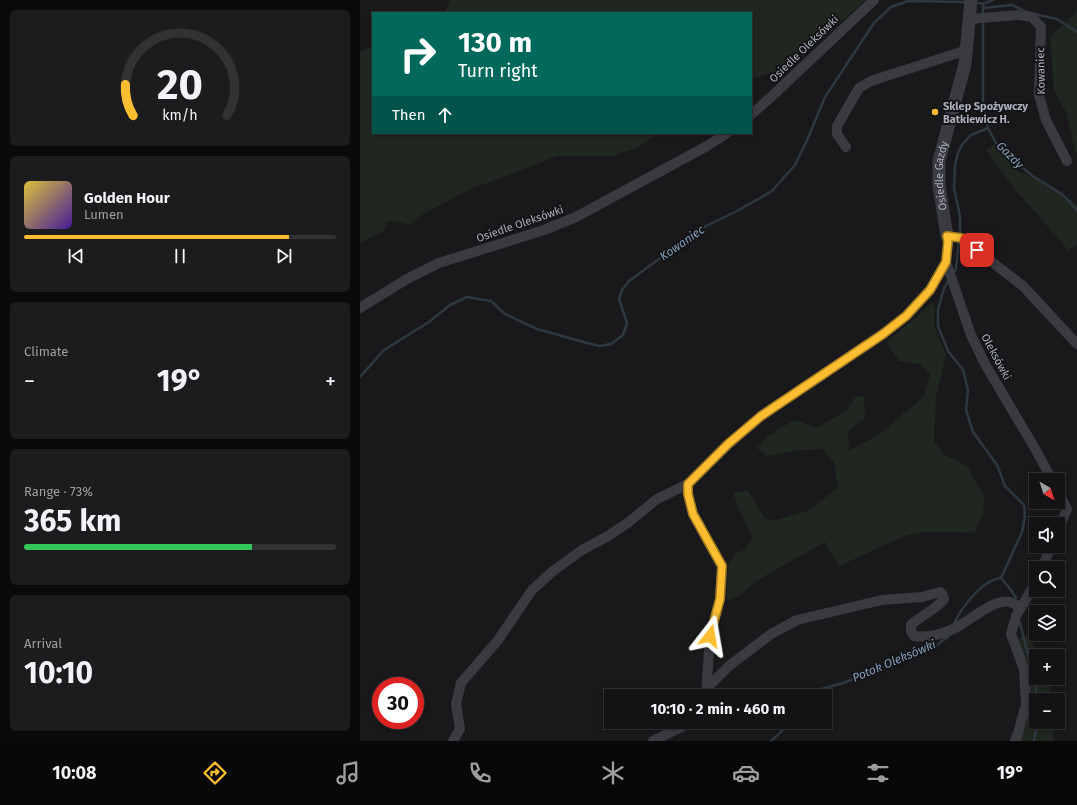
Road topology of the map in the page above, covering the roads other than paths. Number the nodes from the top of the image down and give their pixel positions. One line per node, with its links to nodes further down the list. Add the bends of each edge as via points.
1 (874, 0): 5 (street, Osiedle Oleksówki)
2 (970, 0): 3 (street)
3 (972, 17): 4 (street, Osiedle Gazdy); 8 (street, Kowaniec, via 1019,15 1032,17 1041,27 1040,95 1046,120)
4 (966, 50): 7 (street, via 871,81 859,88 837,126 837,134); 9 (street, Osiedle Gazdy, via 962,78 939,161 939,186)
5 (752, 114)
6 (725, 134): 11 (street, Osiedle Oleksówki, via 576,217 527,236 439,263)
7 (846, 147)
8 (1067, 161)
9 (953, 236): 10 (street, Oleksówki, via 948,242); 12 (street, via 1023,286)
10 (946, 262): 13 (street, Oleksówki, via 971,335 985,364); 14 (street, via 930,290 906,316 761,416 728,444)
11 (360, 308)
12 (1077, 344)
13 (1048, 473)
14 (688, 484): 19 (street, via 693,514 722,566 720,599 710,636); 22 (street, via 657,499 629,522 552,571 532,590 498,640 461,684 456,704 460,729)
15 (1065, 505): 16 (street, via 1067,509)
16 (1064, 517)
17 (1029, 594): 18 (street)
18 (1021, 608): 20 (street, via 1009,602 996,603 953,629 923,637 914,636 911,625 920,616 939,605 944,599 940,592 922,597 882,600 797,620 770,634 729,666); 24 (street, via 1011,634 1024,669 1026,704)
19 (706, 689)
20 (709, 689)
21 (677, 729): 23 (street)
22 (453, 741)
23 (653, 741)
24 (1015, 741)

